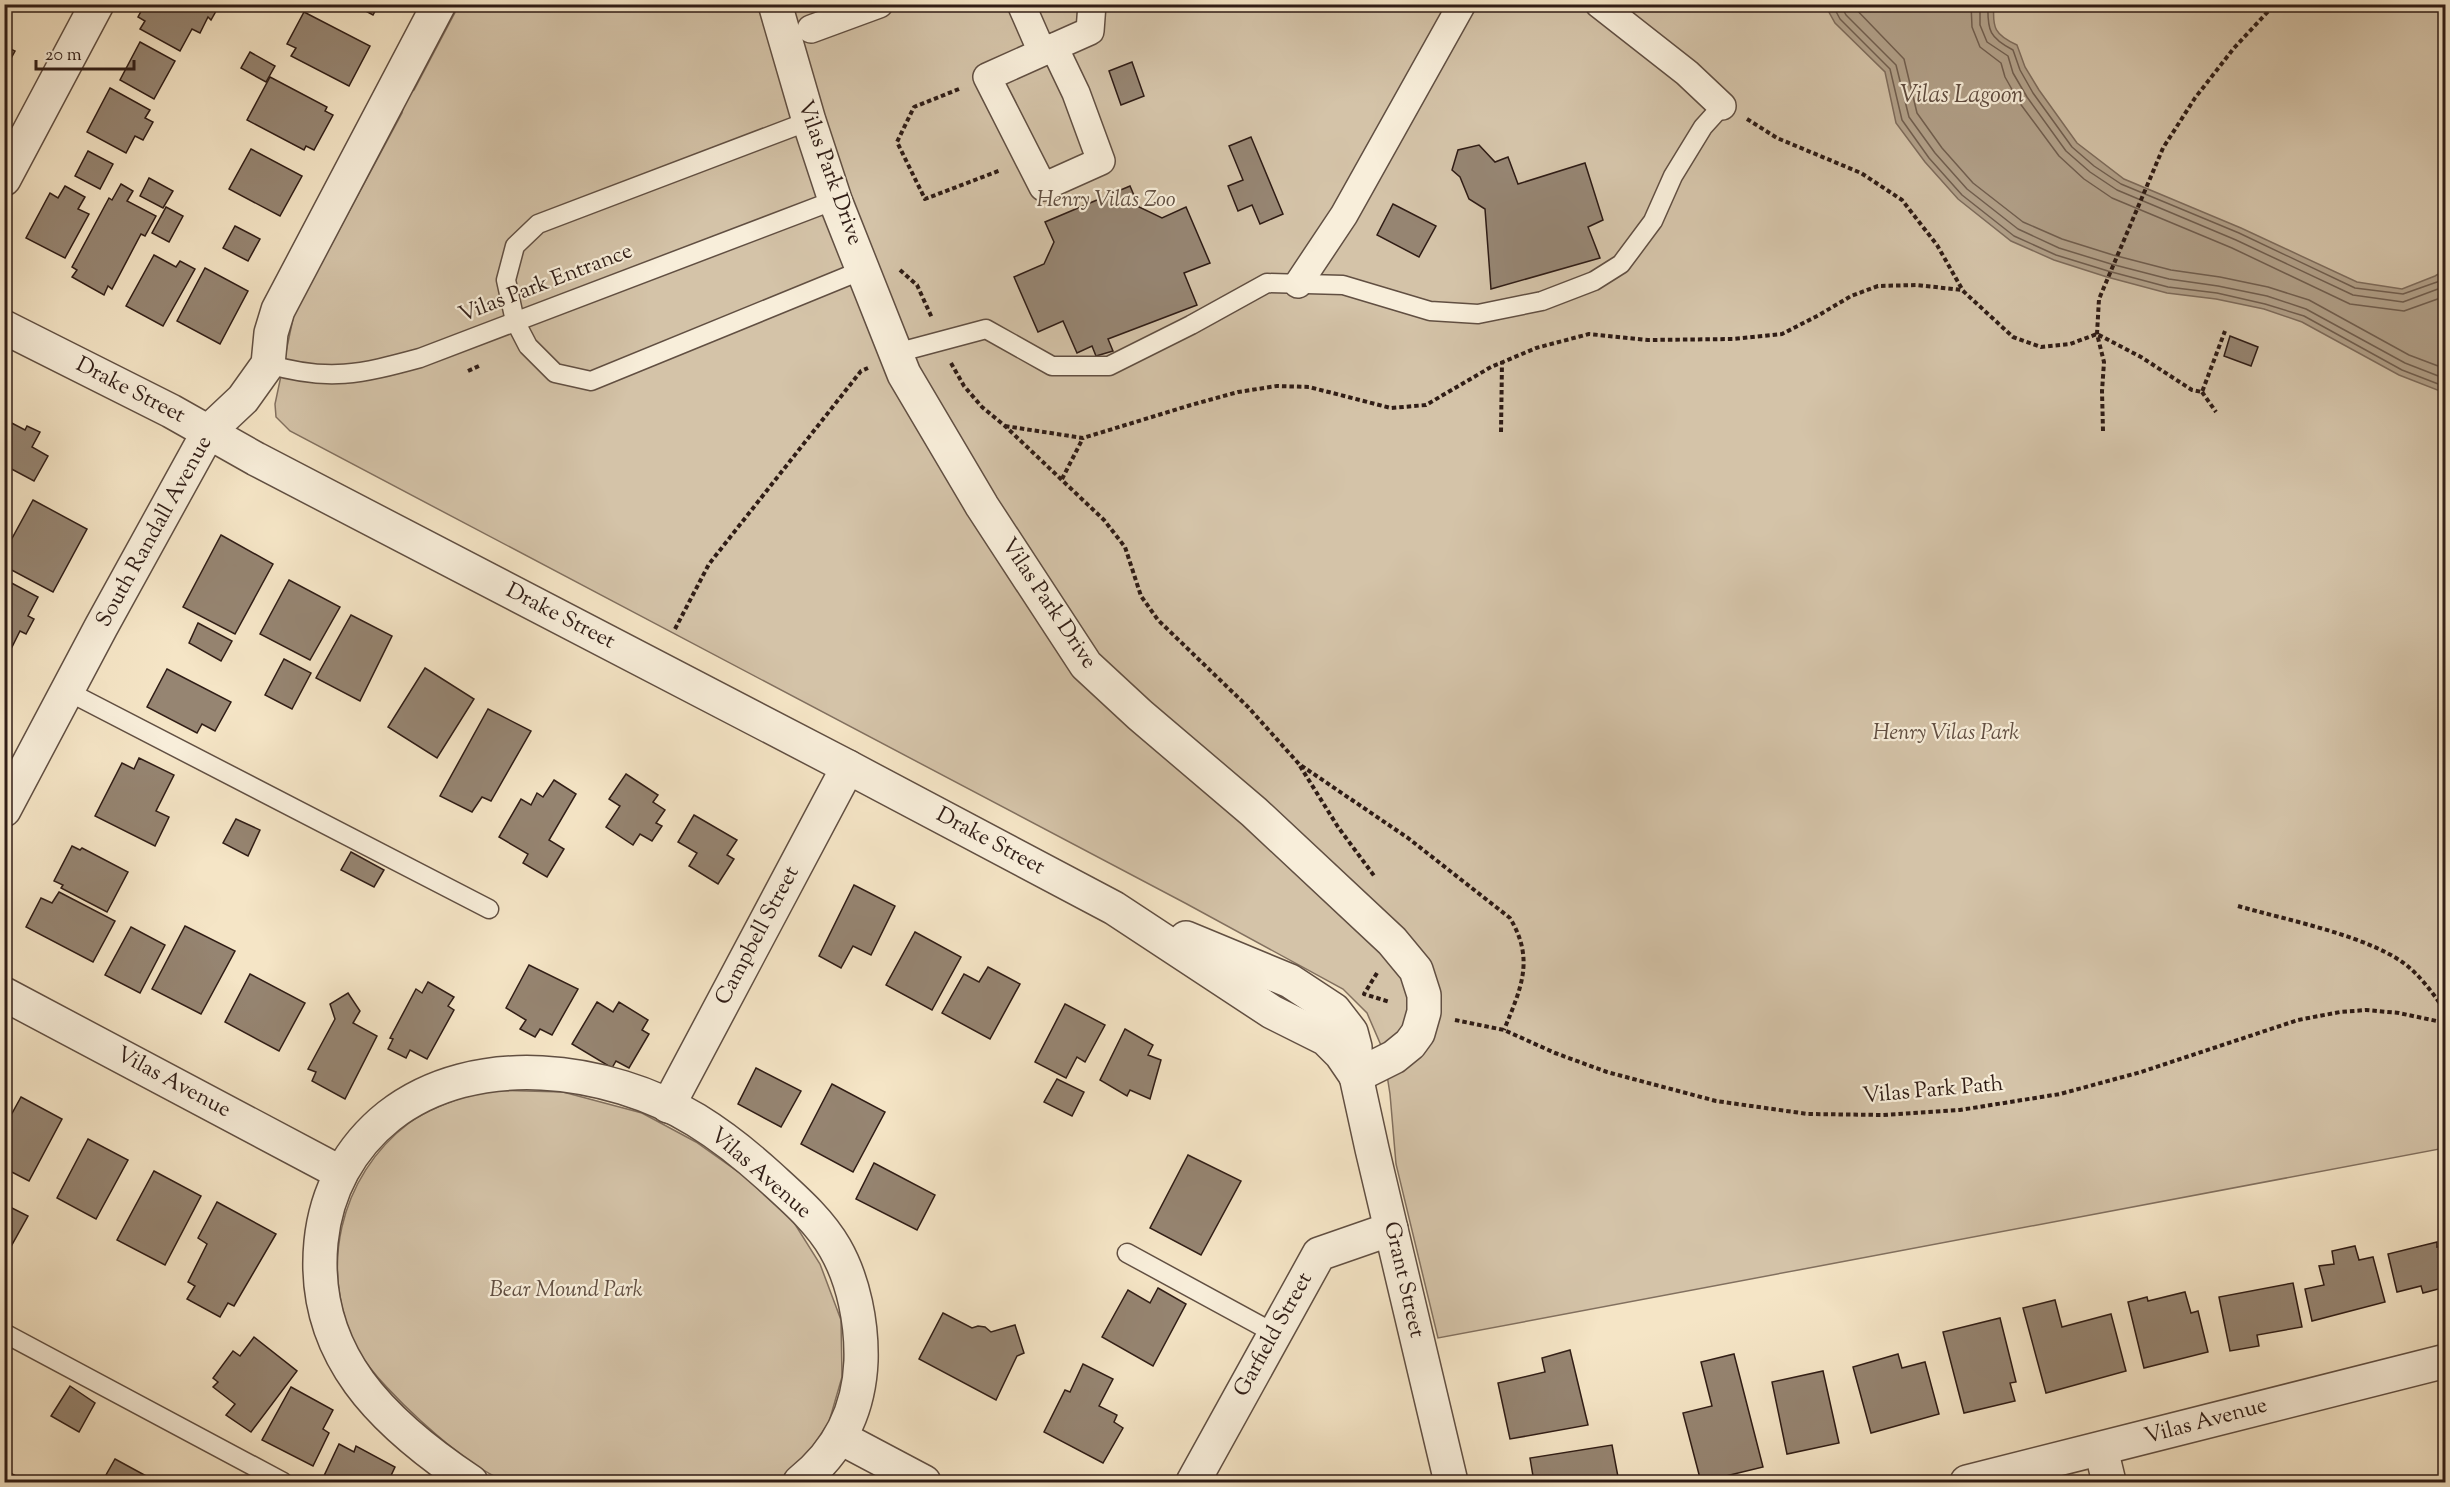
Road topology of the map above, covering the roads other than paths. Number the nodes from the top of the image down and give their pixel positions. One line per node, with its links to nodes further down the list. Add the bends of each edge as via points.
1 (97, 4): 13 (street)
2 (439, 4): 20 (street, via 278,310)
3 (775, 4): 12 (street, Vilas Park Drive)
4 (879, 4): 9 (street)
5 (1021, 4): 10 (street)
6 (1092, 4): 10 (street, via 1090,31)
7 (1462, 4): 16 (street, via 1344,215)
8 (1599, 4): 11 (street, via 1687,73)
9 (812, 29)
10 (1048, 50): 10 (street, via 1076,93 1101,161 1043,187 987,77)
11 (1722, 106): 16 (lane, via 1703,127 1673,176 1653,221 1621,264 1594,281 1542,302 1478,314 1430,311 1343,285)
12 (808, 121): 14 (street, Vilas Park Drive); 17 (lane, via 538,224 515,246 506,280)
13 (4, 179)
14 (835, 200): 15 (street, Vilas Park Drive); 17 (lane, Vilas Park Entrance)
15 (865, 269): 17 (lane, via 591,381 555,373 528,346); 19 (street, Vilas Park Drive)
16 (1298, 284): 19 (lane, via 1267,283 1109,366 1052,366 986,329)
17 (514, 321): 20 (lane, Vilas Park Entrance, via 420,358 372,372 323,376)
18 (4, 327): 21 (street, Drake Street)
19 (896, 353): 27 (street, Vilas Park Drive, via 904,374 982,506 1086,665 1254,812 1392,941 1416,970 1424,995 1418,1033 1394,1058)
20 (268, 364): 21 (street, South Randall Avenue, via 243,399)
21 (209, 431): 22 (street, South Randall Avenue); 23 (street, Drake Street, via 255,459)
22 (67, 692): 24 (street, South Randall Avenue); 25 (lane)
23 (848, 767): 27 (street, Drake Street, via 1114,908 1272,1012 1326,1040); 28 (street, Campbell Street)
24 (4, 810)
25 (489, 909)
26 (4, 994): 29 (street, Vilas Avenue)
27 (1356, 1076): 30 (street, Grant Street)
28 (668, 1106): 29 (street, Vilas Avenue, via 606,1083 565,1075 493,1073 450,1083 406,1103 356,1147); 35 (street, Vilas Avenue, via 697,1120 751,1160 816,1221 836,1250 852,1293 862,1343 854,1410)
29 (341, 1173): 38 (street, Vilas Avenue, via 326,1209 319,1274 322,1300 337,1345 347,1367 368,1395 415,1440)
30 (1391, 1229): 33 (street, Garfield Street, via 1319,1254); 42 (street, Grant Street)
31 (1127, 1253): 33 (lane)
32 (4, 1333): 37 (lane)
33 (1274, 1333): 41 (street, Garfield Street)
34 (2445, 1361): 36 (street, Vilas Avenue)
35 (841, 1438): 39 (street, Vilas Avenue); 40 (street)
36 (2102, 1449): 43 (street, Vilas Avenue); 44 (street)
37 (283, 1482)
38 (471, 1482)
39 (800, 1482)
40 (924, 1482)
41 (1193, 1482)
42 (1452, 1482)
43 (1967, 1482)
44 (2109, 1482)

